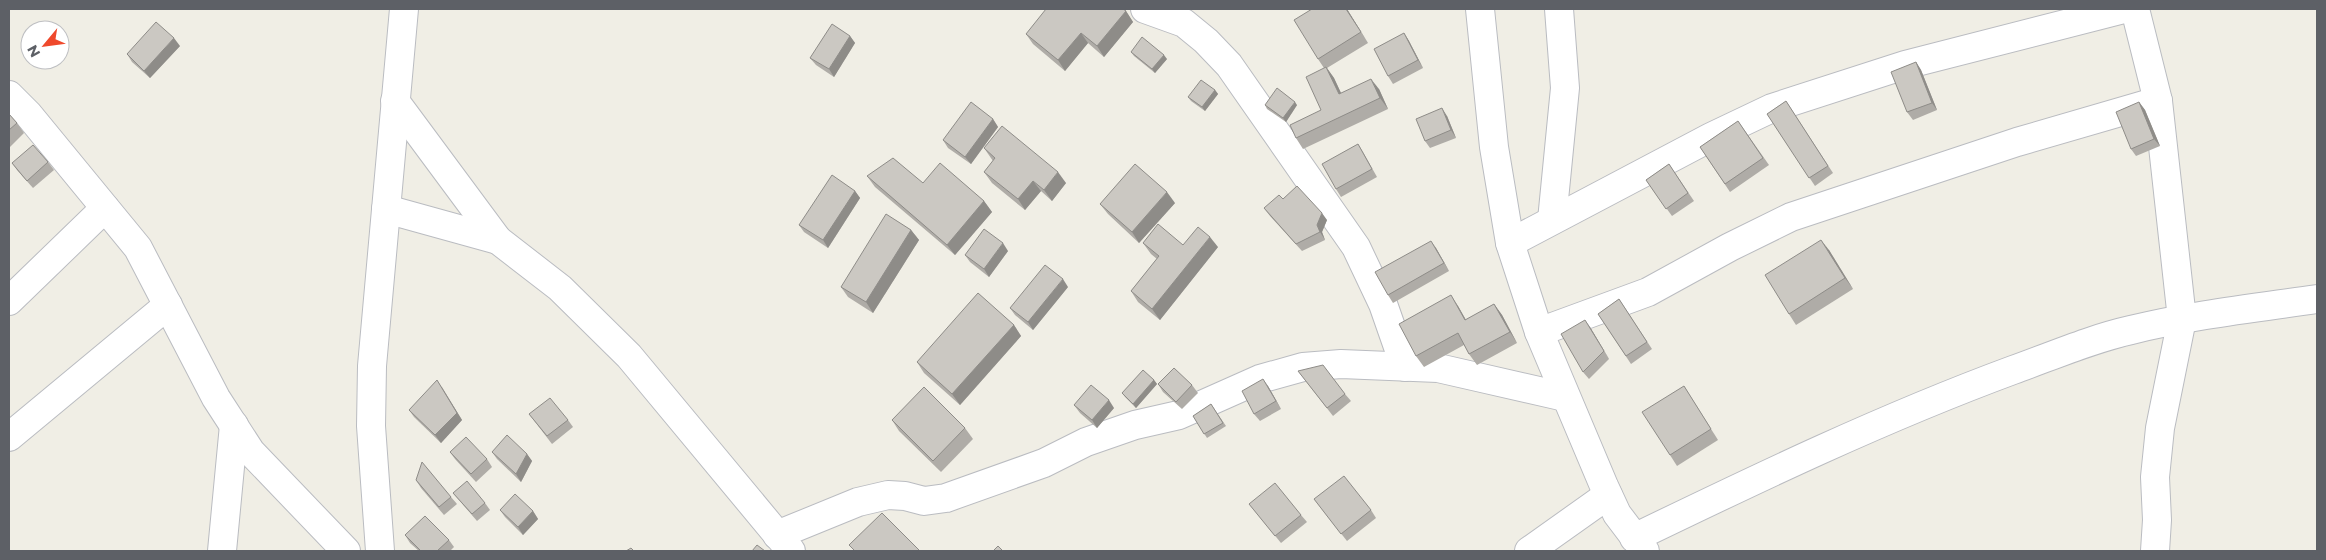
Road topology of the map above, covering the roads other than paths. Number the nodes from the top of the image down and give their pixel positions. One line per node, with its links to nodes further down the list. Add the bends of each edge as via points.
1 (404, 9): 8 (street)
2 (1145, 9): 20 (street, via 1184,22 1234,73 1356,247 1383,304)
3 (1480, 9): 14 (street, via 1494,148)
4 (1559, 9): 12 (street, via 1565,88)
5 (2124, 9): 12 (street, via 1905,65 1772,108)
6 (2135, 9): 9 (street)
7 (9, 96): 10 (street, via 28,114)
8 (396, 101): 11 (street); 13 (street)
9 (2158, 101): 18 (street); 19 (street, via 2017,142 1791,216 1648,292)
10 (105, 208): 16 (street); 17 (street, via 138,248)
11 (386, 209): 13 (street); 29 (street, via 371,395)
12 (1552, 220): 14 (street)
13 (498, 240): 25 (street, via 560,288 628,356)
14 (1510, 243): 19 (street)
15 (2317, 299): 18 (street)
16 (9, 302)
17 (168, 305): 22 (street, via 216,398); 23 (street)
18 (2182, 319): 26 (street, via 2130,330 1964,388 1798,458); 31 (street, via 2160,428 2155,477)
19 (1539, 332): 21 (street)
20 (1405, 367): 21 (street, via 1438,368); 25 (street, via 1341,364 1303,367 1260,379 1179,415 1135,425 1086,442 1044,463 946,498 924,501 888,495 858,502)
21 (1565, 397): 24 (street)
22 (234, 425): 27 (street); 28 (street, via 251,452)
23 (9, 437)
24 (1608, 495): 26 (street, via 1617,514); 30 (street)
25 (784, 543)
26 (1640, 545)
27 (222, 551)
28 (346, 551)
29 (380, 551)
30 (1529, 551)
31 (2155, 551)

